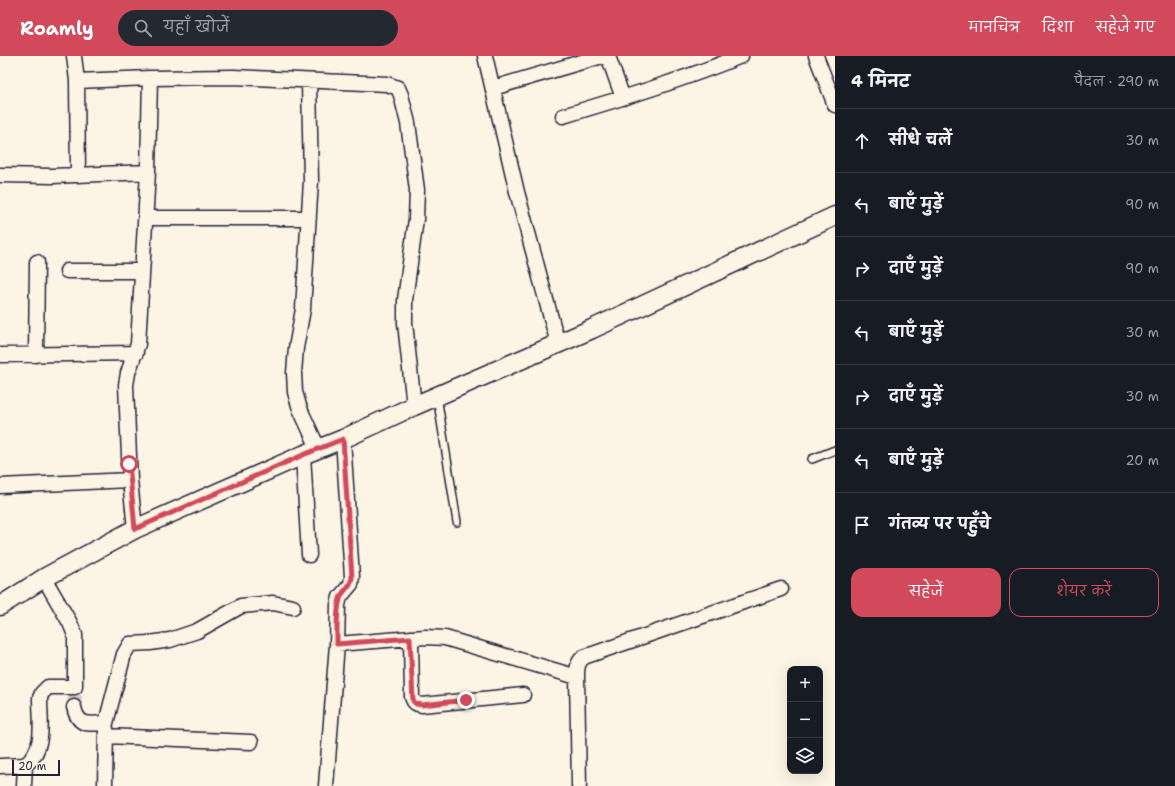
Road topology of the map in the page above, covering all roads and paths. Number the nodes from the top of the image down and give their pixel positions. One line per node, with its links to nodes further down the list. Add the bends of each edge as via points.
1 (74, 56): 8 (street)
2 (485, 56): 10 (street)
3 (602, 56): 10 (street)
4 (608, 56): 11 (street)
5 (741, 56): 11 (street)
6 (816, 56): 12 (street)
7 (150, 78): 8 (street); 9 (street, via 233,77); 14 (street)
8 (77, 81): 15 (street)
9 (309, 81): 19 (street); 28 (street, via 387,84 398,88 401,94 417,190 416,219 405,300)
10 (493, 88): 23 (street)
11 (623, 98): 13 (street)
12 (835, 105)
13 (563, 116)
14 (148, 172): 15 (street); 18 (street)
15 (78, 174): 16 (street)
16 (0, 175)
17 (835, 216): 23 (street)
18 (146, 218): 19 (street); 22 (street)
19 (309, 218): 31 (street, via 304,309 294,373 295,392)
20 (37, 262): 26 (street)
21 (67, 271): 22 (street)
22 (142, 271): 24 (street)
23 (558, 344): 27 (street)
24 (136, 353): 26 (street); 33 (street, via 126,385)
25 (0, 355): 26 (street)
26 (36, 355)
27 (437, 396): 28 (street); 35 (lane)
28 (414, 406): 29 (street)
29 (343, 439): 31 (street); 43 (street, via 352,578 338,605)
30 (835, 450): 32 (lane)
31 (310, 451): 36 (street); 37 (street)
32 (812, 459)
33 (130, 480): 34 (street); 36 (street)
34 (0, 486)
35 (457, 522)
36 (135, 529): 38 (street)
37 (308, 555)
38 (44, 578): 40 (street); 46 (street, via 75,635)
39 (781, 589): 44 (street, via 584,657 577,666)
40 (0, 606)
41 (293, 607): 47 (street, via 273,603 241,606 197,631 170,640 130,644 124,654)
42 (410, 638): 43 (street); 44 (street, via 445,638); 45 (street, via 412,697 416,704)
43 (337, 644): 53 (street)
44 (577, 677): 54 (street)
45 (523, 695)
46 (75, 696): 47 (street, via 76,716 82,723); 49 (street, via 48,687 42,693 40,739 34,756)
47 (106, 730): 48 (street); 52 (street)
48 (251, 742)
49 (25, 765): 50 (street); 51 (street)
50 (0, 766)
51 (24, 786)
52 (105, 786)
53 (326, 786)
54 (579, 786)

